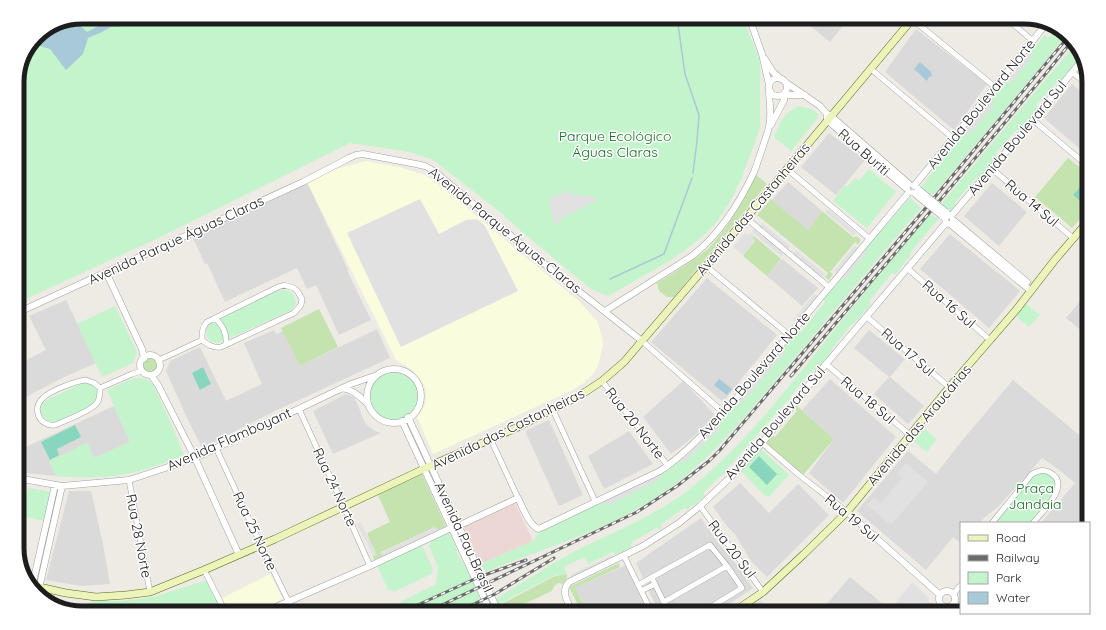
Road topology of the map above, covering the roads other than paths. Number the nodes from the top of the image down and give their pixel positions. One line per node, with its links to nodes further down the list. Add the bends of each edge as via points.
1 (751, 24): 7 (street)
2 (908, 24): 9 (main road, Avenida das Castanheiras)
3 (920, 24): 14 (street)
4 (1013, 24): 6 (street)
5 (1044, 27): 6 (street, Avenida Boulevard Norte)
6 (1033, 41): 14 (street, Avenida Boulevard Norte)
7 (762, 54): 11 (street, via 773,72); 13 (street)
8 (1079, 63): 10 (street, Avenida Boulevard Sul)
9 (871, 69): 17 (main road, Avenida das Castanheiras); 20 (street)
10 (1072, 72): 12 (street); 18 (street, Avenida Boulevard Sul)
11 (783, 80): 13 (street, via 775,78); 15 (street, via 787,86); 16 (street, Rua Buriti)
12 (1082, 80)
13 (769, 87): 15 (street, via 774,95 780,96); 19 (street)
14 (995, 87): 20 (street, Avenida Boulevard Norte)
15 (785, 93): 16 (street); 19 (street, via 786,96)
16 (805, 95): 17 (street, Rua Buriti)
17 (828, 116): 23 (main road, Avenida das Castanheiras); 24 (street, Rua Buriti)
18 (1033, 120): 21 (street); 22 (street, Avenida Boulevard Sul)
19 (768, 132): 36 (street, via 739,200 720,228 702,248)
20 (953, 138): 24 (street, Avenida Boulevard Norte)
21 (1082, 161)
22 (991, 168): 26 (street, Avenida Boulevard Sul); 28 (street, Rua 14 Sul)
23 (787, 169): 25 (main road, Avenida das Castanheiras); 29 (street)
24 (912, 189): 26 (street, Rua Buriti, bridge); 29 (street, Avenida Boulevard Norte)
25 (746, 218): 30 (main road, Avenida das Castanheiras); 33 (street)
26 (948, 218): 31 (street, Avenida Boulevard Sul); 34 (street, Rua Buriti)
27 (1082, 228): 28 (main road, Avenida das Araucárias)
28 (1073, 238): 34 (main road, Avenida das Araucárias)
29 (870, 239): 33 (street, Avenida Boulevard Norte)
30 (706, 266): 39 (street); 42 (main road, Avenida das Castanheiras)
31 (907, 268): 37 (street, Avenida Boulevard Sul); 41 (street, Rua 16 Sul)
32 (106, 272): 35 (street, Avenida Parque Águas Claras); 36 (street, Avenida Parque Águas Claras, via 303,182 348,158 363,154 425,166 434,171); 44 (street)
33 (830, 287): 39 (street, Avenida Boulevard Norte)
34 (1032, 289): 41 (main road, Avenida das Araucárias)
35 (24, 310)
36 (605, 311): 42 (street, Avenida Parque Águas Claras)
37 (867, 317): 46 (street, Avenida Boulevard Sul); 51 (street, Rua 17 Sul)
38 (215, 318): 40 (street, via 204,325); 43 (street, via 225,331); 43 (street, via 278,287 294,288 302,299 301,306 288,317)
39 (789, 335): 57 (street, Avenida Boulevard Norte)
40 (202, 340): 43 (street, via 212,346); 45 (street)
41 (990, 340): 51 (main road, Avenida das Araucárias)
42 (642, 341): 50 (main road, Avenida das Castanheiras, via 624,362); 57 (street)
43 (226, 344)
44 (146, 357): 45 (street, via 156,357); 47 (street)
45 (159, 361): 48 (street, via 160,366)
46 (826, 364): 60 (street, Rua 18 Sul); 62 (street, Avenida Boulevard Sul)
47 (142, 368): 48 (street, via 146,374); 52 (street)
48 (154, 374): 64 (street)
49 (377, 375): 53 (street, Avenida Flamboyant); 54 (street, via 370,383 367,393); 58 (street, via 384,370 397,369 409,373 416,380 420,387 420,404)
50 (602, 381): 56 (main road, Avenida das Castanheiras); 65 (street, Rua 20 Norte)
51 (949, 387): 60 (main road, Avenida das Araucárias)
52 (100, 388): 52 (street, via 86,380 68,384 38,403 39,417 50,426 89,409 100,399)
53 (342, 388): 54 (street, via 354,391); 55 (street, Avenida Flamboyant)
54 (368, 404): 59 (street, via 378,418 386,422)
55 (299, 409): 63 (street, Avenida Flamboyant); 74 (street, Rua 24 Norte)
56 (553, 410): 61 (main road, Avenida das Castanheiras); 72 (street)
57 (724, 413): 65 (street, Avenida Boulevard Norte)
58 (408, 418): 59 (street); 66 (street, Avenida Pau Brasil)
59 (402, 421): 66 (street, Avenida Pau Brasil)
60 (910, 435): 75 (main road, Avenida das Araucárias)
61 (491, 440): 66 (main road, Avenida das Castanheiras); 71 (street)
62 (762, 443): 73 (street, Avenida Boulevard Sul); 75 (street, Rua 19 Sul)
63 (216, 448): 64 (street, Avenida Flamboyant); 80 (street, Rua 25 Norte)
64 (195, 458): 68 (street, Avenida Flamboyant); 81 (street)
65 (668, 466): 72 (street, Avenida Boulevard Norte)
66 (427, 468): 74 (main road, Avenida das Castanheiras); 78 (street, Avenida Pau Brasil); 79 (street, Avenida Pau Brasil)
67 (24, 479): 69 (street, Avenida Flamboyant)
68 (129, 480): 70 (street, Avenida Flamboyant); 94 (street, Rua 28 Norte)
69 (55, 485): 70 (street, Avenida Flamboyant); 87 (street)
70 (62, 486): 88 (street)
71 (518, 498): 72 (street, Avenida Boulevard Norte, via 534,526 538,528); 78 (street)
72 (595, 501)
73 (700, 506): 82 (street, Avenida Boulevard Sul, via 661,535); 95 (street, Rua 20 Sul)
74 (344, 507): 80 (main road, Avenida das Castanheiras); 83 (street, Rua 24 Norte)
75 (847, 512): 95 (main road, Avenida das Araucárias); 97 (street, Rua 19 Sul)
76 (993, 522): 77 (street, via 1032,474 1042,470 1056,478 1059,488)
77 (1034, 522)
78 (458, 526): 105 (street, Avenida Pau Brasil)
79 (451, 528): 83 (street); 104 (street, Avenida Pau Brasil)
80 (260, 545): 81 (main road, Avenida das Castanheiras); 98 (street, Rua 25 Norte)
81 (239, 555): 85 (main road, Avenida das Castanheiras)
82 (624, 556): 90 (street); 106 (street, Avenida Boulevard Sul, via 569,582 565,588 565,595)
83 (370, 566): 98 (street)
84 (727, 566): 86 (street, via 710,545); 99 (street); 109 (street, via 742,589)
85 (204, 570): 94 (main road, Avenida das Castanheiras); 101 (street)
86 (652, 578): 89 (street); 90 (street)
87 (35, 582)
88 (36, 582)
89 (655, 584): 93 (street); 99 (street)
90 (638, 585): 93 (street)
91 (960, 586): 96 (street)
92 (41, 589): 94 (main road, Avenida das Castanheiras, via 96,597)
93 (641, 591): 107 (street)
94 (150, 592)
95 (763, 592): 110 (main road, Avenida das Araucárias)
96 (953, 594): 97 (street, via 947,591); 100 (street)
97 (940, 595): 111 (street, via 939,600)
98 (288, 601): 102 (street); 103 (street, Rua 25 Norte)
99 (664, 602): 108 (street)
100 (954, 604): 112 (street); 113 (street)
101 (222, 606)
102 (277, 606)
103 (290, 606)
104 (488, 606)
105 (496, 606)
106 (570, 606)
107 (648, 606)
108 (666, 606)
109 (712, 606)
110 (742, 606)
111 (943, 606)
112 (951, 606)
113 (957, 606)

